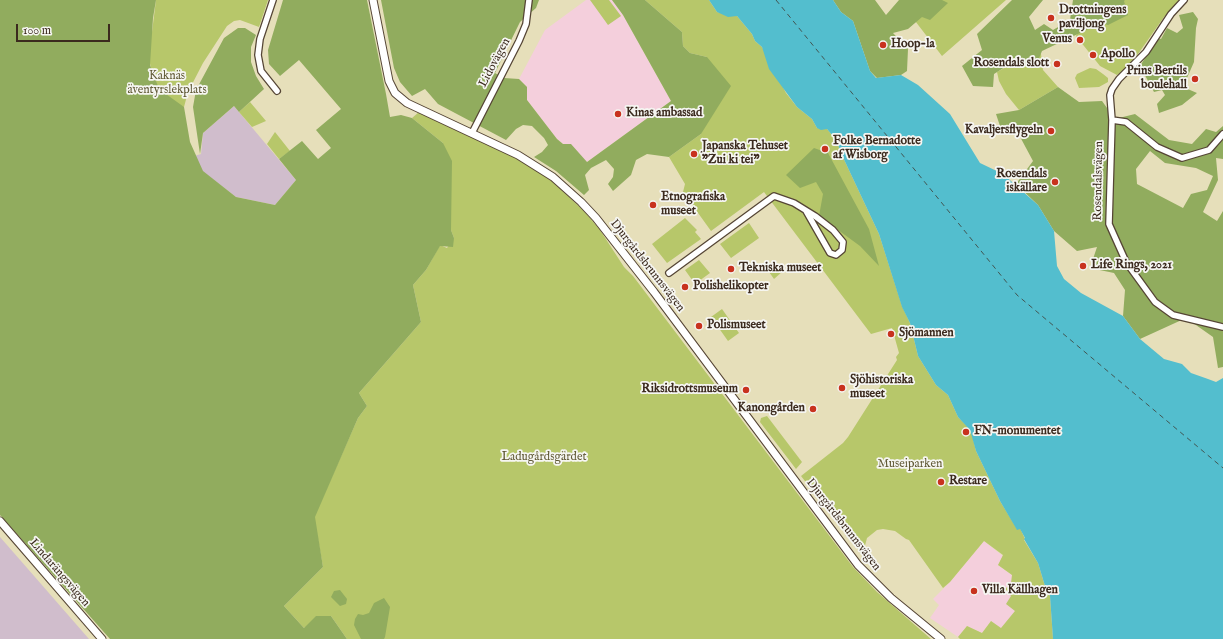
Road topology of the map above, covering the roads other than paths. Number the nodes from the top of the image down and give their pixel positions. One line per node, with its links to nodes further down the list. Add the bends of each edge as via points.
1 (273, 0): 5 (street, via 260,39 258,55 261,71)
2 (373, 0): 7 (street, Djurgårdsbrunnsvägen, via 389,81 395,94 406,103)
3 (529, 0): 7 (street, Lidovägen, via 526,24 519,41)
4 (1184, 0): 6 (street, Rosendalsvägen, via 1171,14 1141,58 1113,87 1110,95)
5 (277, 91)
6 (1112, 120): 8 (street, via 1126,122 1157,147 1182,158 1209,150); 11 (street, Rosendalsvägen, via 1109,224 1126,262 1149,296 1166,312)
7 (472, 133): 14 (street, Djurgårdsbrunnsvägen, via 518,155 553,177 591,212 858,565 892,598)
8 (1223, 134)
9 (806, 211): 9 (street, via 833,230 843,242 842,250 836,255 830,253); 10 (street, via 794,203 774,196)
10 (668, 273)
11 (1223, 327)
12 (0, 521): 13 (street, Lindarängsvägen)
13 (102, 639)
14 (941, 639)

